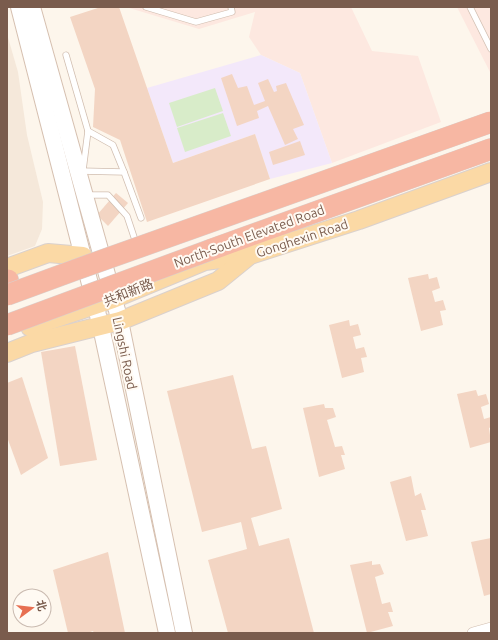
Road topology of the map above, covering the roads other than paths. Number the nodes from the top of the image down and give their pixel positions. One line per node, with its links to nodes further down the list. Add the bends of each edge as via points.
1 (19, 7): 19 (main road, Lingshi Road)
2 (32, 7): 12 (main road, Lingshi Road)
3 (146, 7): 4 (lane, via 196,22 232,12)
4 (231, 7)
5 (470, 7): 6 (lane)
6 (491, 49)
7 (66, 55): 10 (lane)
8 (491, 118): 18 (main road, via 192,229)
9 (491, 122): 17 (highway, North-South Elevated Road, bridge)
10 (88, 131): 12 (lane); 13 (lane, via 113,145)
11 (491, 149): 28 (highway, North-South Elevated Road, bridge)
12 (80, 171): 13 (lane); 15 (main road, Lingshi Road)
13 (124, 172): 16 (lane)
14 (491, 172): 20 (main road, Gonghexin Road, via 359,220)
15 (84, 194): 18 (lane, via 108,196 127,216); 19 (main road, Lingshi Road)
16 (141, 218)
17 (199, 226): 22 (highway, bridge, via 109,247); 24 (highway, North-South Elevated Road, bridge)
18 (136, 242): 19 (main road)
19 (92, 254): 21 (main road, via 48,253); 23 (main road, via 60,273); 25 (main road, Lingshi Road); 26 (main road, Lingshi Road)
20 (250, 255): 25 (main road, 共和新路, via 205,261); 27 (main road, Gonghexin Road, via 218,281)
21 (7, 268)
22 (7, 280)
23 (7, 292)
24 (7, 295)
25 (113, 299): 26 (main road, 共和新路); 27 (main road, Lingshi Road)
26 (96, 305): 29 (main road, Lingshi Road); 30 (main road, 共和新路)
27 (120, 321): 29 (main road, Gonghexin Road); 34 (main road, Lingshi Road)
28 (7, 325)
29 (101, 327): 31 (main road, Gonghexin Road, via 32,343); 33 (main road, Lingshi Road)
30 (7, 335)
31 (7, 353)
32 (491, 628): 35 (street)
33 (167, 633)
34 (184, 633)
35 (473, 633)

